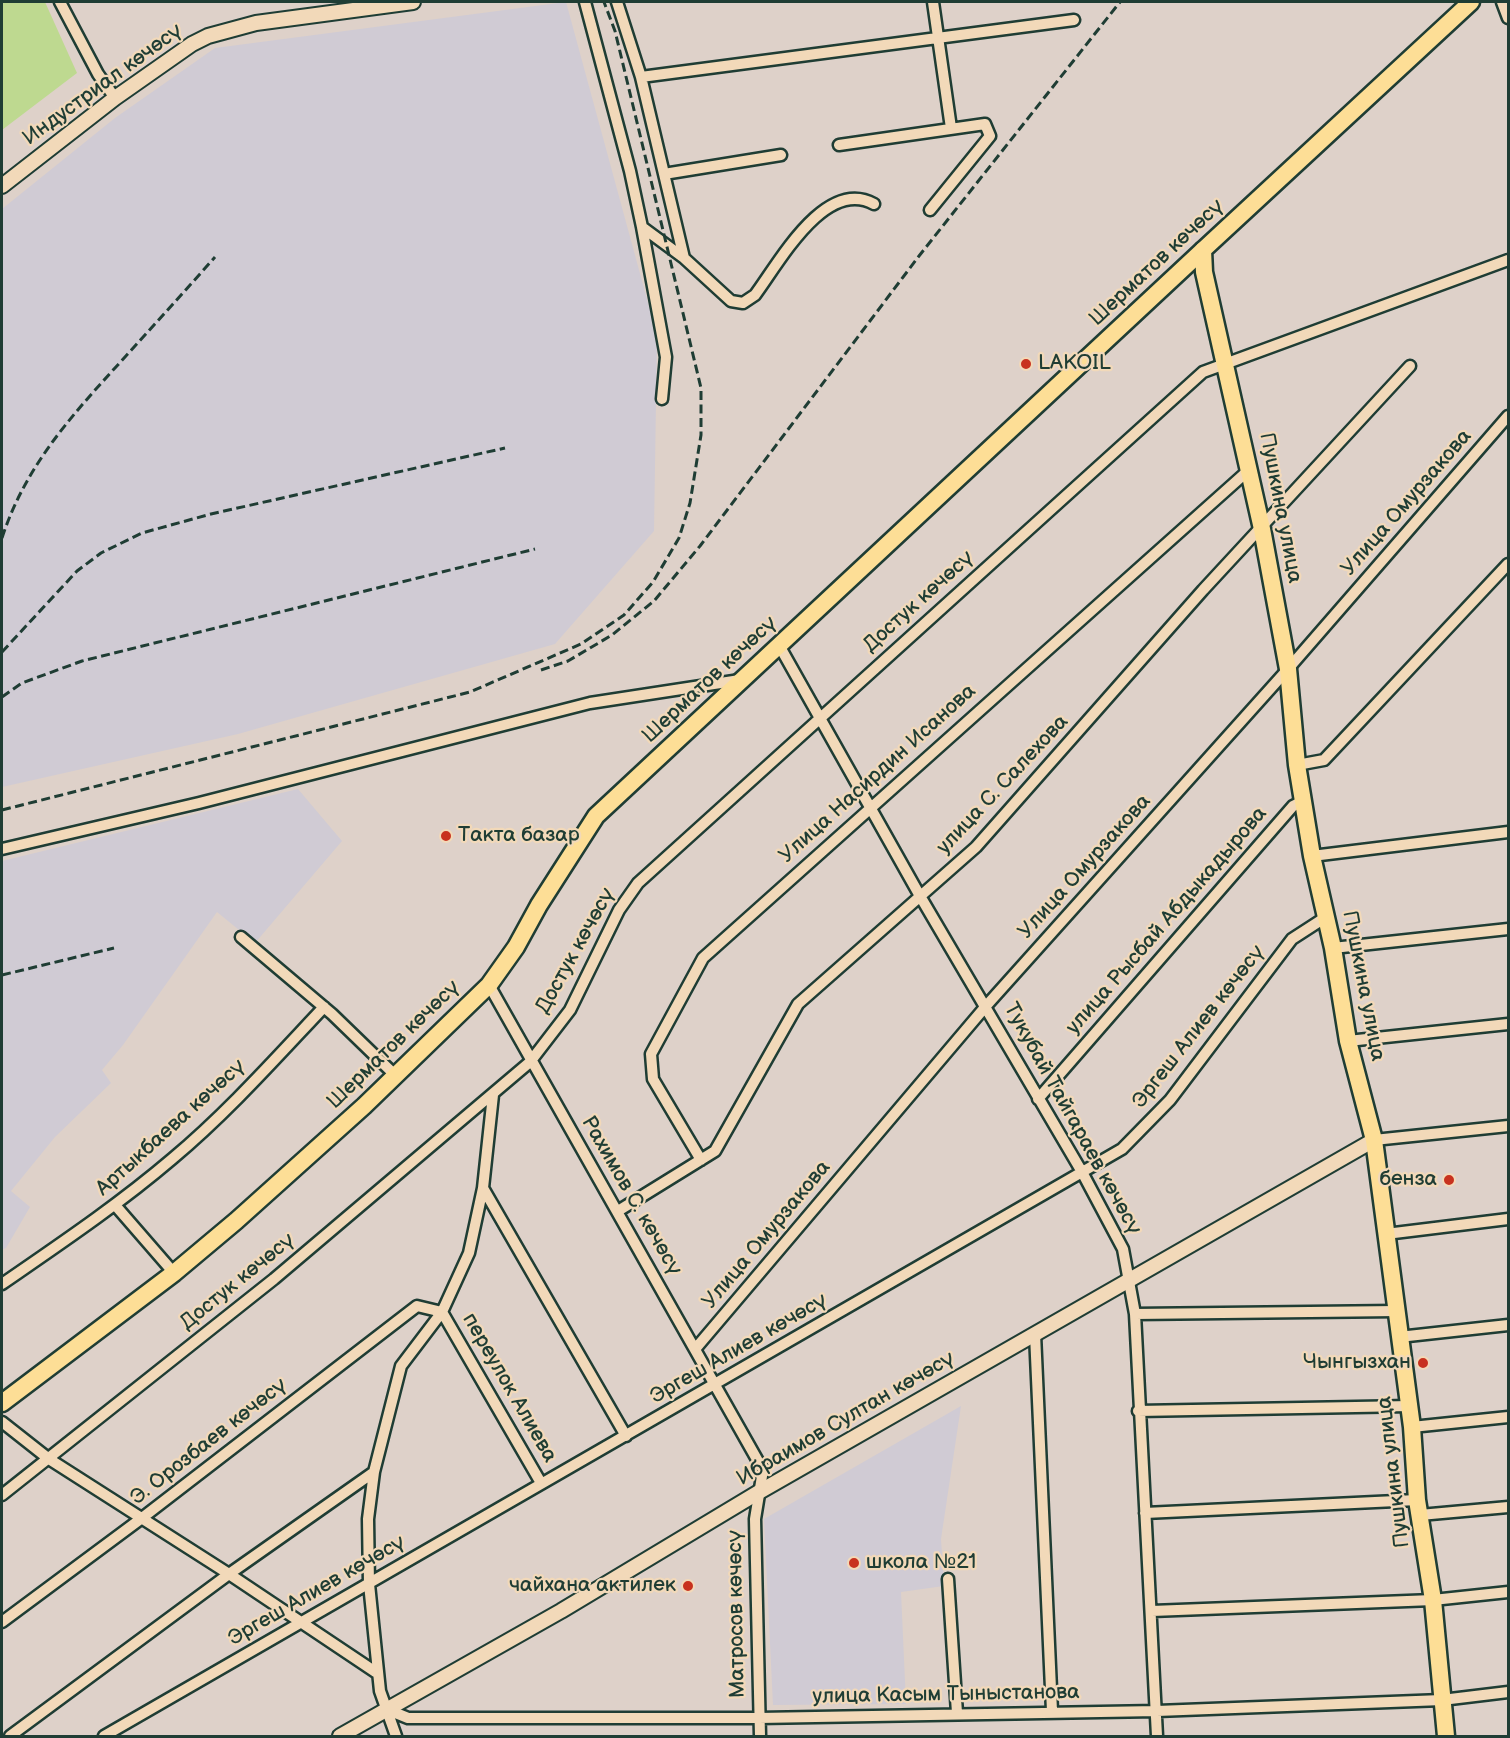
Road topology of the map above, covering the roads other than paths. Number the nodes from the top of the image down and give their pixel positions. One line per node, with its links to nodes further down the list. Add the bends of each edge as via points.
1 (60, 2): 12 (street)
2 (412, 2): 12 (main road, Индустриал көчөсү, via 223,30 192,44)
3 (585, 2): 20 (street)
4 (617, 2): 11 (street)
5 (933, 2): 10 (street)
6 (1471, 2): 21 (main road, Шерматов көчөсү)
7 (1503, 2): 8 (street)
8 (1509, 18)
9 (1074, 20): 10 (street)
10 (938, 38): 11 (street); 13 (street)
11 (641, 76): 16 (street)
12 (115, 98): 17 (main road, Индустриал көчөсү)
13 (951, 128): 14 (street); 19 (street, via 986,124 990,136)
14 (839, 145)
15 (781, 155): 16 (street)
16 (664, 174): 22 (street)
17 (2, 186)
18 (874, 204): 22 (street, via 864,199 849,200 827,207 813,217 755,295 743,303 731,301)
19 (930, 210)
20 (642, 227): 22 (street); 26 (street, via 666,357)
21 (1203, 250): 24 (main road, Пушкина улица, via 1204,272); 31 (main road, Шерматов көчөсү)
22 (684, 258)
23 (1509, 260): 24 (street, Достук көчөсү)
24 (1226, 362): 28 (main road, Пушкина улица); 34 (street, Достук көчөсү, via 1203,372)
25 (1410, 366): 29 (street, улица С. Салехова)
26 (662, 399)
27 (1509, 416): 32 (street, Улица Омурзакова)
28 (1250, 469): 29 (main road, Пушкина улица); 37 (street, Улица Насирдин Исанова)
29 (1262, 529): 32 (main road, Пушкина улица); 41 (street, улица С. Салехова, via 1203,590 976,848)
30 (1509, 564): 35 (street, via 1324,760)
31 (780, 646): 33 (main road, Шерматов көчөсү); 34 (street, Тукубай Тайгараев көчөсү)
32 (1288, 669): 35 (main road, Пушкина улица); 47 (street, Улица Омурзакова)
33 (743, 680): 39 (street, via 590,703); 46 (main road, Шерматов көчөсү, via 596,816)
34 (821, 717): 37 (street, Тукубай Тайгараев көчөсү); 51 (street, Достук көчөсү, via 638,882 618,910 570,1010)
35 (1297, 765): 36 (main road, Пушкина улица)
36 (1305, 800): 40 (main road, Пушкина улица); 54 (street, улица Рысбай Абдыкадырова, via 1293,806)
37 (871, 806): 41 (street, Тукубай Тайгараев көчөсү); 57 (street, Улица Насирдин Исанова, via 703,958 651,1054 653,1079)
38 (1509, 832): 40 (street)
39 (2, 849)
40 (1312, 856): 42 (main road, Пушкина улица)
41 (920, 896): 47 (street, Тукубай Тайгараев көчөсү); 57 (street, улица С. Салехова, via 798,1004 731,1125 715,1150)
42 (1326, 916): 45 (main road, Пушкина улица); 58 (street, Эргеш Алиев көчөсү, via 1292,939 1170,1100 1122,1149)
43 (1509, 929): 45 (street)
44 (241, 937): 48 (street)
45 (1333, 948): 50 (main road, Пушкина улица)
46 (489, 986): 51 (street, Рахимов С. көчөсү); 52 (main road, Шерматов көчөсү)
47 (986, 1006): 54 (street, Тукубай Тайгараев көчөсү); 73 (street, Улица Омурзакова)
48 (324, 1007): 52 (street); 60 (street, Артыкбаева көчөсү, via 221,1114)
49 (1509, 1024): 50 (street)
50 (1348, 1041): 56 (main road, Пушкина улица)
51 (530, 1062): 53 (street, Достук көчөсү); 61 (street, Рахимов С. көчөсү)
52 (396, 1076): 64 (main road, Шерматов көчөсү)
53 (493, 1095): 59 (street); 82 (street, Достук көчөсү, via 274,1279)
54 (1038, 1099): 58 (street, Тукубай Тайгараев көчөсү)
55 (1509, 1126): 56 (street)
56 (1374, 1140): 63 (main road, Пушкина улица); 65 (main road, Ибраимов Султан көчөсү)
57 (700, 1160): 61 (street, улица С. Салехова)
58 (1082, 1172): 65 (street, Тукубай Тайгараев көчөсү, via 1123,1249); 74 (street, Эргеш Алиев көчөсү)
59 (483, 1188): 68 (street, via 470,1253); 81 (street)
60 (115, 1205): 64 (street); 66 (street, Артыкбаева көчөсү)
61 (618, 1211): 73 (street, Рахимов С. көчөсү)
62 (1509, 1219): 63 (street)
63 (1386, 1234): 67 (main road, Пушкина улица)
64 (174, 1273): 75 (main road, Шерматов көчөсү)
65 (1130, 1279): 69 (street, Тукубай Тайгараев көчөсү); 71 (main road, Ибраимов Султан көчөсү)
66 (2, 1284)
67 (1396, 1311): 69 (street); 72 (main road, Пушкина улица)
68 (442, 1312): 83 (street, via 401,1366); 84 (street, переулок Алиева); 90 (street, Э. Орозбаев көчөсү, via 417,1306)
69 (1135, 1314): 77 (street, Тукубай Тайгараев көчөсү)
70 (1509, 1325): 72 (street)
71 (1035, 1334): 85 (main road, Ибраимов Султан көчөсү); 103 (street)
72 (1399, 1337): 76 (main road, Пушкина улица)
73 (696, 1348): 74 (street, Рахимов С. көчөсү)
74 (715, 1385): 81 (street, Эргеш Алиев көчөсү); 85 (street, Рахимов С. көчөсү, via 763,1470)
75 (2, 1403)
76 (1410, 1406): 77 (street); 80 (main road, Пушкина улица)
77 (1138, 1411): 89 (street, Тукубай Тайгараев көчөсү)
78 (1509, 1417): 80 (street)
79 (2, 1422): 82 (street)
80 (1412, 1427): 88 (main road, Пушкина улица)
81 (626, 1436): 84 (street, Эргеш Алиев көчөсү)
82 (49, 1459): 86 (street, Достук көчөсү); 90 (street)
83 (374, 1472): 91 (street); 93 (street, via 368,1519)
84 (541, 1483): 93 (street, Эргеш Алиев көчөсү)
85 (759, 1492): 102 (main road, Ибраимов Султан көчөсү, via 561,1611); 106 (street, Матросов көчөсү, via 755,1519)
86 (2, 1495)
87 (1509, 1507): 88 (street)
88 (1419, 1508): 89 (street); 95 (main road, Пушкина улица)
89 (1145, 1513): 96 (street, Тукубай Тайгараев көчөсү)
90 (142, 1518): 91 (street); 97 (street, Э. Орозбаев көчөсү)
91 (229, 1574): 98 (street); 109 (street)
92 (948, 1579): 105 (street)
93 (369, 1584): 98 (street, Эргеш Алиев көчөсү); 99 (street)
94 (1509, 1592): 95 (street)
95 (1433, 1600): 96 (street); 101 (main road, Пушкина улица)
96 (1152, 1611): 104 (street, Тукубай Тайгараев көчөсү)
97 (2, 1622)
98 (299, 1623): 99 (street); 110 (street, Эргеш Алиев көчөсү)
99 (377, 1673): 102 (street)
100 (1509, 1692): 101 (street, улица Касым Тыныстанова)
101 (1442, 1700): 104 (street, улица Касым Тыныстанова); 115 (main road, Пушкина улица)
102 (386, 1709): 106 (street, улица Касым Тыныстанова, via 408,1718); 111 (main road, Ибраимов Султан көчөсү); 112 (street)
103 (1052, 1711): 104 (street, улица Касым Тыныстанова); 105 (street, улица Касым Тыныстанова)
104 (1157, 1711): 114 (street, Тукубай Тайгараев көчөсү)
105 (957, 1713): 106 (street, улица Касым Тыныстанова)
106 (759, 1718): 113 (street, Матросов көчөсү)
107 (2, 1734): 108 (street)
108 (6, 1737)
109 (10, 1737)
110 (104, 1737)
111 (340, 1737)
112 (396, 1737)
113 (759, 1737)
114 (1157, 1737)
115 (1446, 1737)

